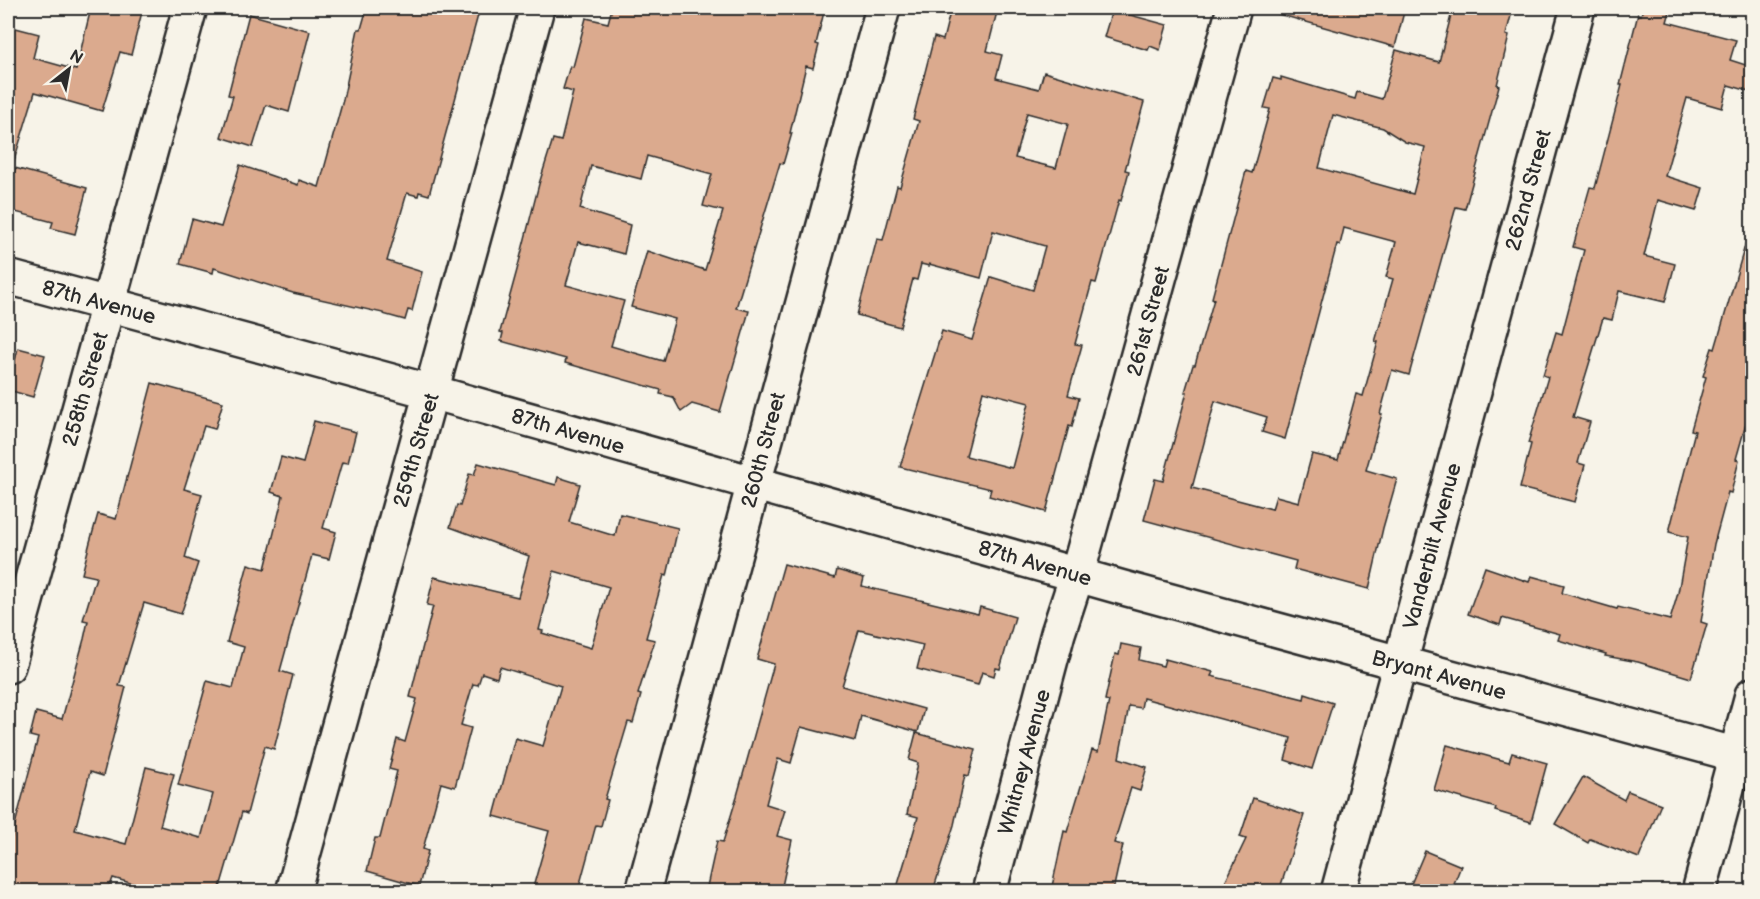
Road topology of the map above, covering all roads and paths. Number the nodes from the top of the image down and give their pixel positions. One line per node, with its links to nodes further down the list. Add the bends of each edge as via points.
1 (190, 8): 7 (street, 258th Street)
2 (537, 8): 9 (street, 259th Street)
3 (883, 8): 10 (street, 260th Street)
4 (1234, 8): 11 (street, 261st Street)
5 (1578, 8): 8 (street, 262nd Street)
6 (8, 277): 7 (street, 87th Avenue)
7 (108, 304): 9 (street, 87th Avenue); 15 (street, 258th Street)
8 (1479, 373): 14 (street, Vanderbilt Avenue)
9 (432, 392): 10 (street, 87th Avenue); 18 (street, 259th Street)
10 (754, 483): 11 (street, 87th Avenue); 19 (street, 260th Street)
11 (1077, 575): 12 (street, 87th Avenue); 13 (street, 261st Street)
12 (1127, 589): 14 (street, Bryant Avenue)
13 (1058, 633): 20 (street, Whitney Avenue)
14 (1400, 664): 17 (street, Bryant Avenue); 21 (street, Vanderbilt Avenue)
15 (8, 666)
16 (1752, 695): 17 (street)
17 (1744, 757): 22 (street)
18 (293, 891)
19 (643, 891)
20 (989, 891)
21 (1338, 891)
22 (1699, 891)

